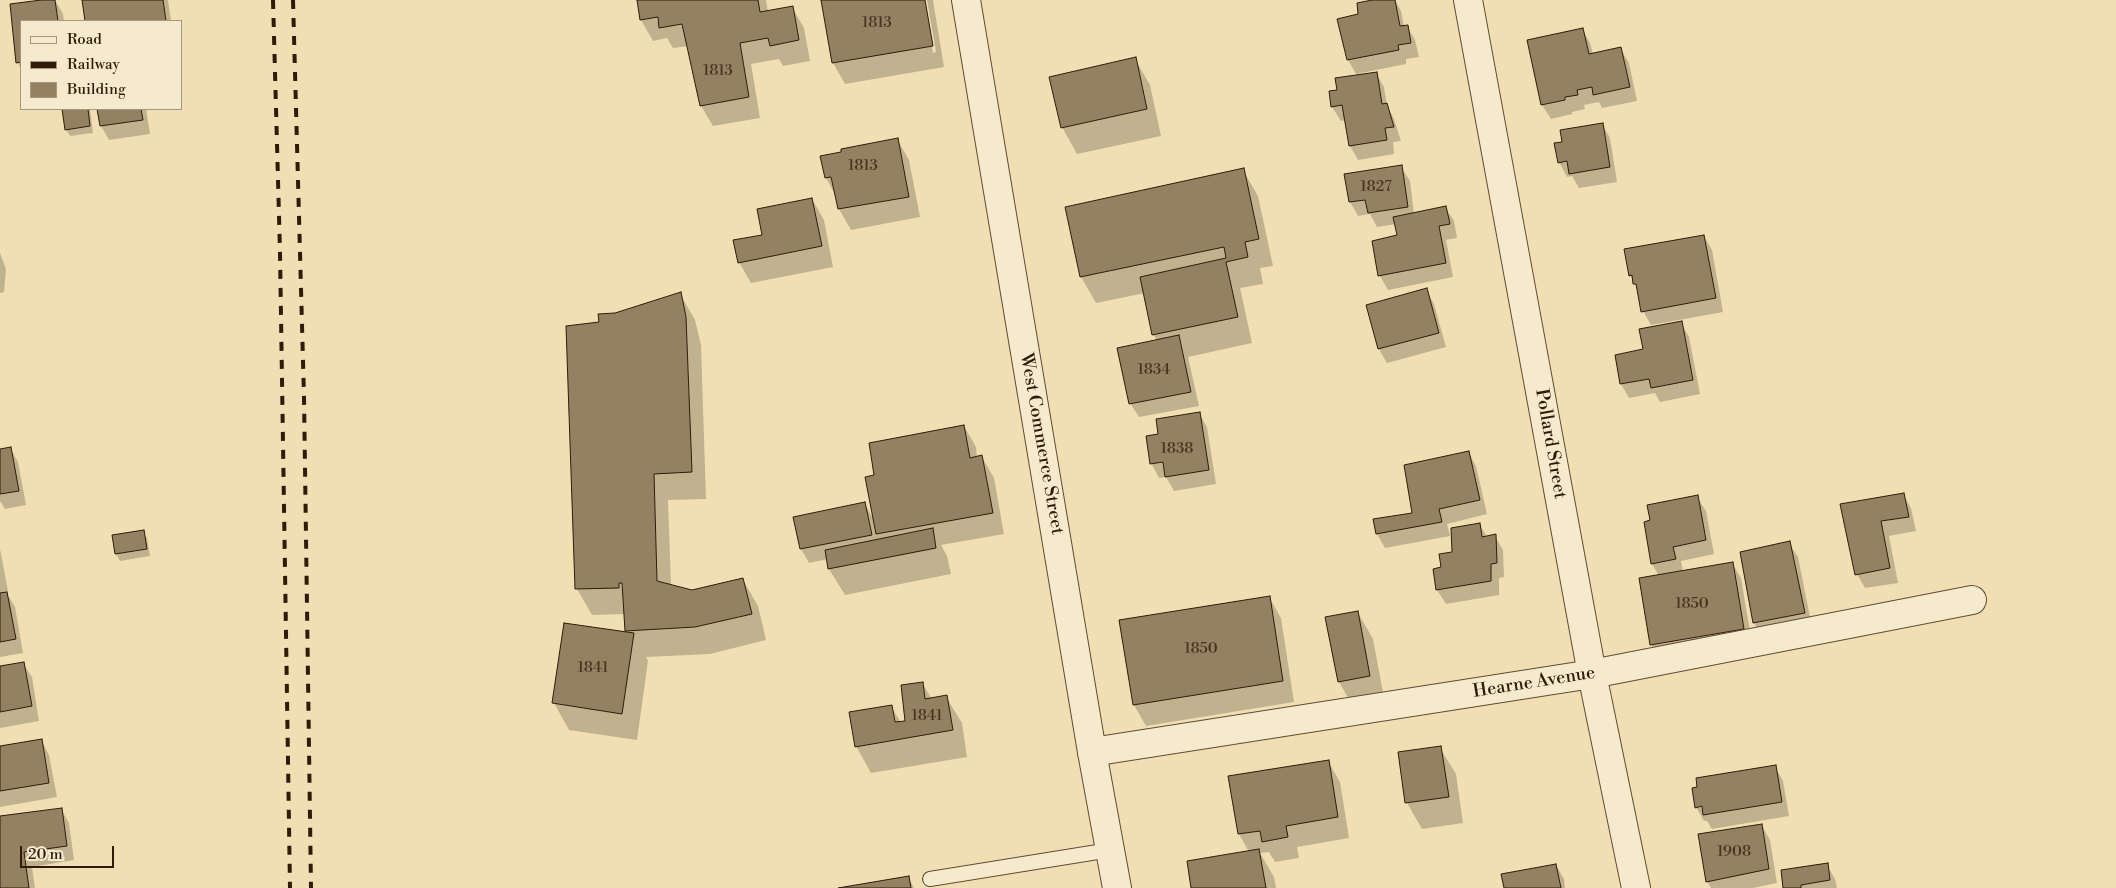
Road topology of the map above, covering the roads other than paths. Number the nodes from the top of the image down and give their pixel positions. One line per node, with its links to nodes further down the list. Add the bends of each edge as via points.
1 (966, 0): 5 (street, West Commerce Street)
2 (1468, 0): 4 (street, Pollard Street)
3 (1972, 600): 4 (street, Hearne Avenue)
4 (1592, 674): 5 (street, Hearne Avenue); 9 (street, Pollard Street)
5 (1092, 752): 6 (street, West Commerce Street)
6 (1110, 850): 7 (lane); 8 (street, West Commerce Street)
7 (930, 879)
8 (1117, 888)
9 (1636, 888)

